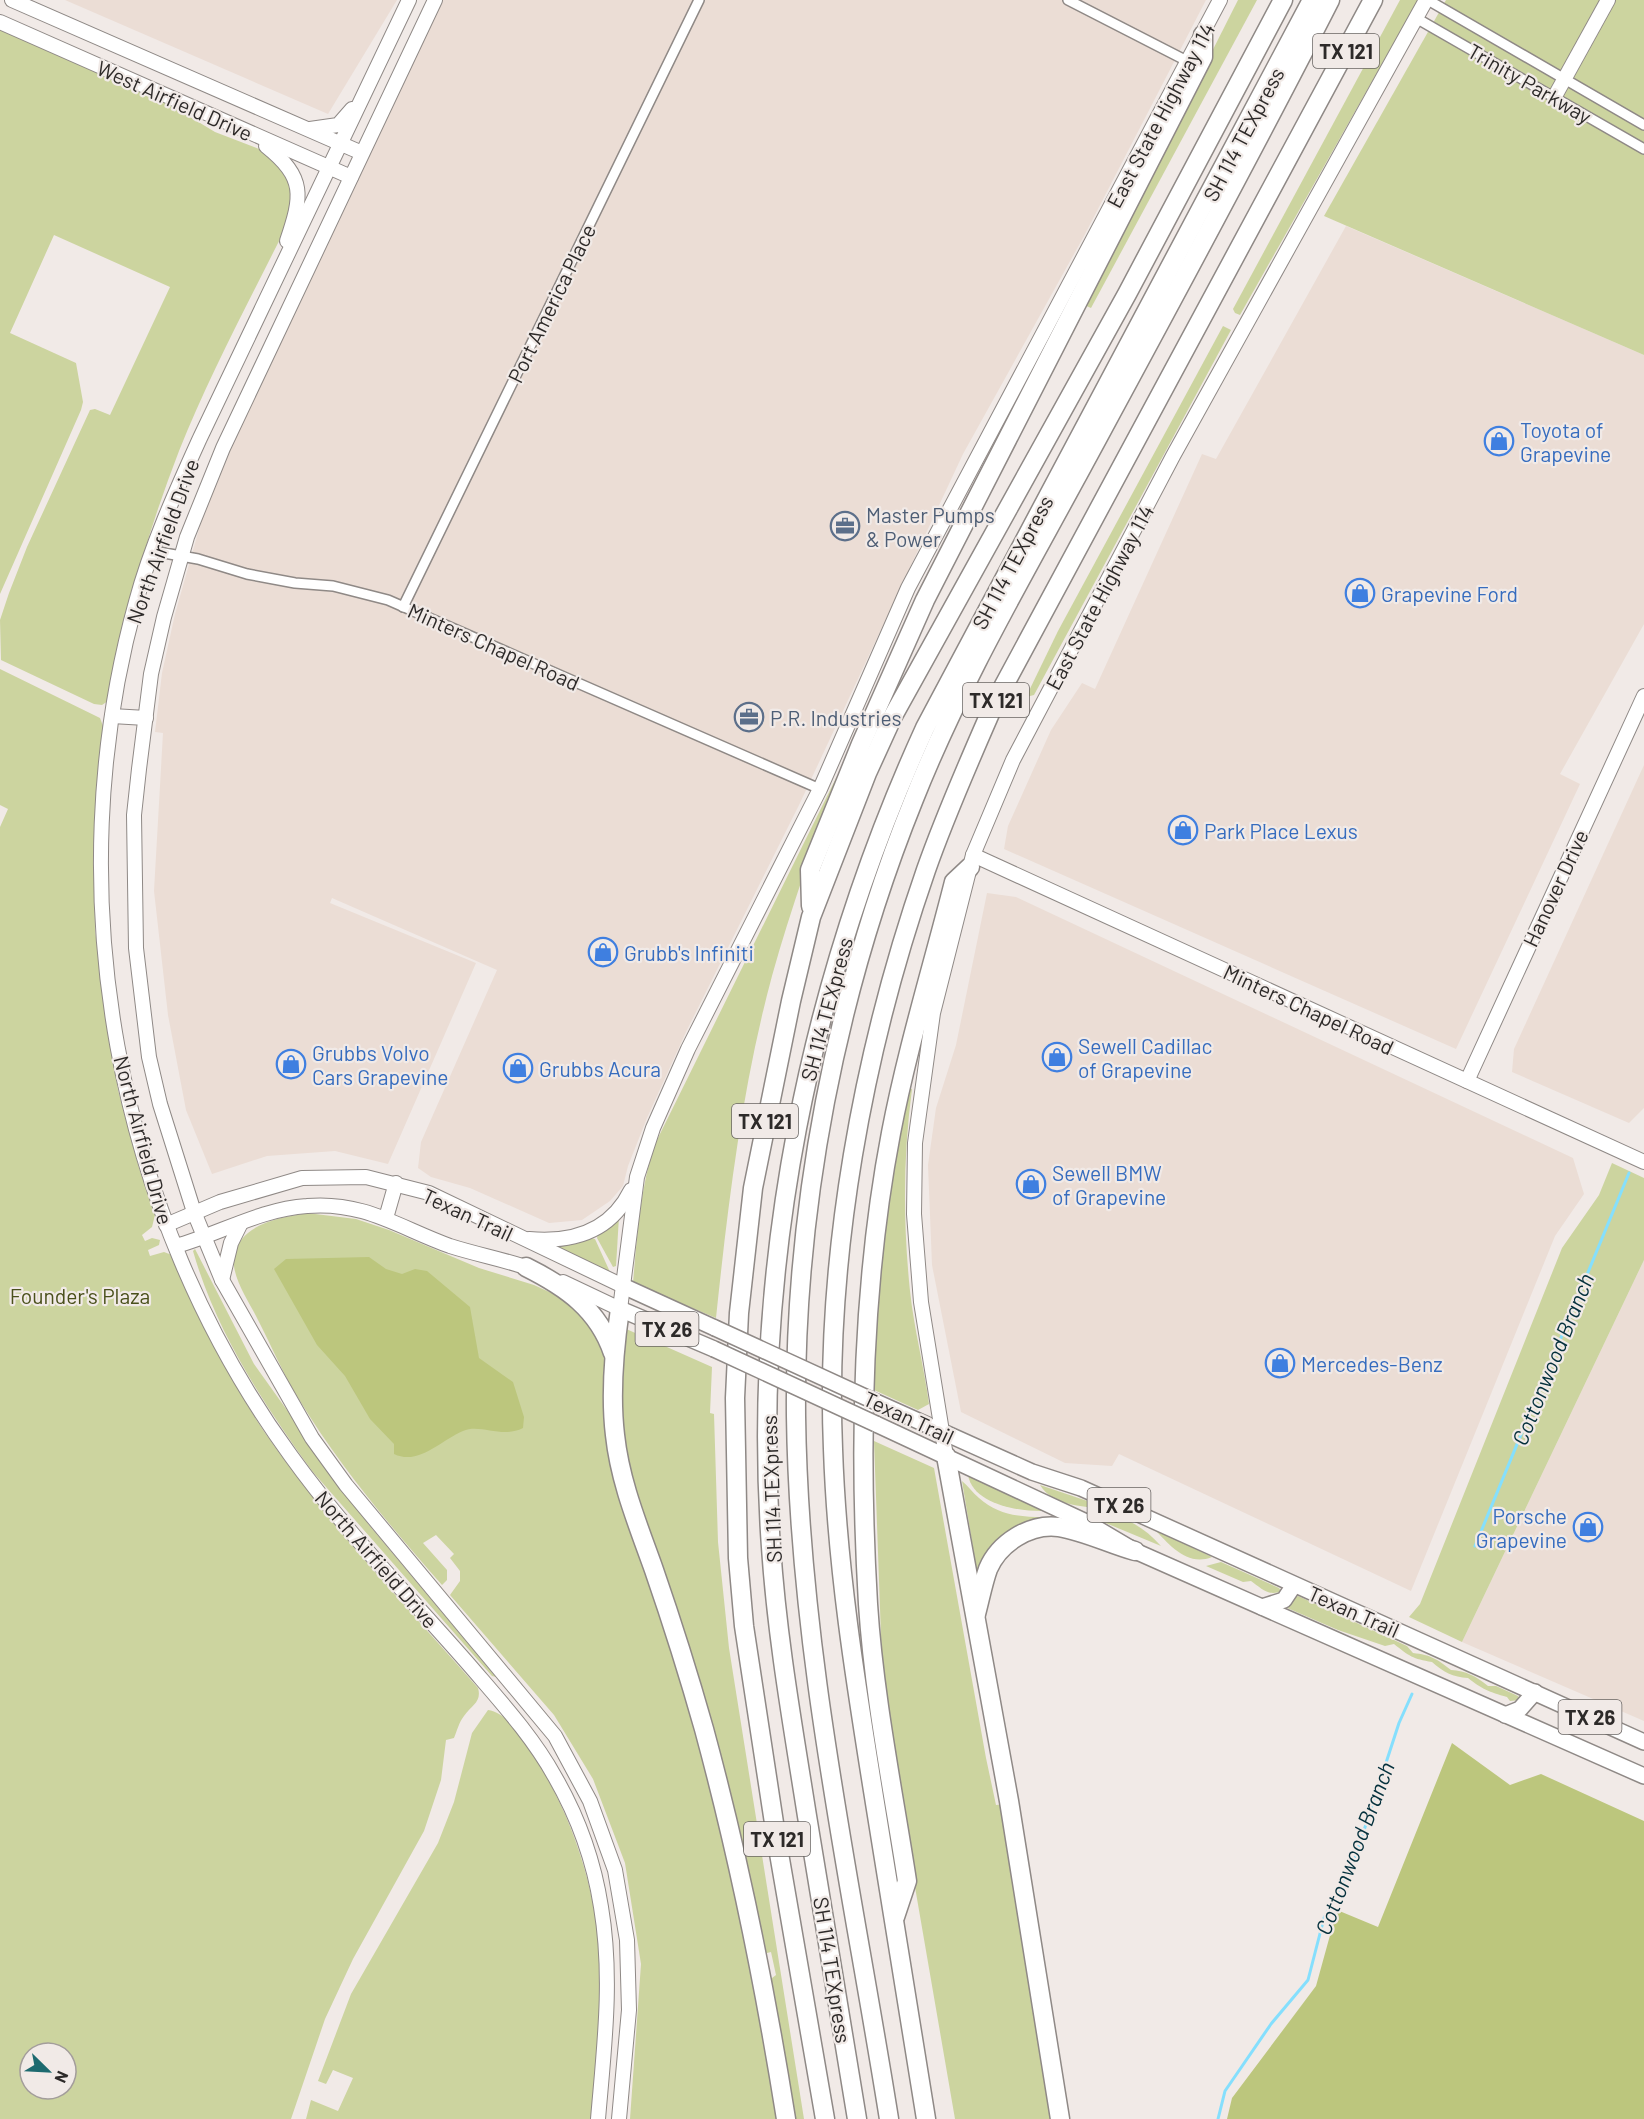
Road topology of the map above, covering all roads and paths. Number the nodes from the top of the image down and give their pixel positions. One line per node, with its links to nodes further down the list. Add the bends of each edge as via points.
1 (12, 0): 21 (main road, West Airfield Drive)
2 (409, 0): 15 (main road)
3 (435, 0): 25 (main road, North Airfield Drive)
4 (699, 0): 31 (street, Port America Place)
5 (1068, 0): 17 (street)
6 (1220, 0): 16 (main road, East State Highway 114 / TX 26)
7 (1283, 0): 37 (highway, TX 121, via 1127,294 893,716)
8 (1312, 0): 69 (highway, SH 114 TEXpress, via 925,728 871,858 810,1068 786,1196 771,1335 771,1546 786,1685)
9 (1330, 0): 70 (highway, SH 114 TEXpress, via 941,735 887,871 835,1060 803,1270 796,1410 800,1514 807,1618)
10 (1373, 0): 64 (highway, TX 121, via 995,702 926,870 885,1007 845,1216 834,1355 832,1446 846,1626)
11 (1427, 0): 13 (main road, East State Highway 114); 18 (street, Trinity Parkway)
12 (1608, 0): 18 (main road)
13 (1416, 18): 19 (street, Trinity Parkway); 36 (main road, East State Highway 114, via 1173,456 1013,760)
14 (0, 22): 22 (main road, West Airfield Drive)
15 (399, 23): 21 (main road, via 348,116 338,125); 23 (main road, North Airfield Drive)
16 (1203, 35): 17 (main road, East State Highway 114 / TX 26); 37 (highway, via 1203,57 905,644 810,870)
17 (1189, 62): 35 (main road, East State Highway 114 / TX 26, via 908,588)
18 (1564, 79): 19 (main road); 20 (street, Trinity Parkway)
19 (1555, 96): 24 (street, Trinity Parkway)
20 (1644, 125)
21 (306, 129): 23 (main road, West Airfield Drive)
22 (250, 133): 26 (main road, West Airfield Drive); 28 (main road, via 280,157 298,182 297,211)
23 (341, 144): 25 (main road, West Airfield Drive); 26 (main road, North Airfield Drive)
24 (1644, 149)
25 (362, 153): 27 (main road, North Airfield Drive)
26 (330, 168): 27 (main road, West Airfield Drive); 28 (main road, North Airfield Drive)
27 (351, 177): 30 (main road, North Airfield Drive, via 223,448)
28 (267, 297): 29 (main road, North Airfield Drive, via 174,494)
29 (153, 551): 30 (street, Minters Chapel Road); 33 (main road, North Airfield Drive, via 136,600)
30 (181, 556): 31 (street, Minters Chapel Road, via 296,583 355,590); 34 (main road, North Airfield Drive, via 151,674)
31 (403, 607): 35 (street, Minters Chapel Road)
32 (1644, 696): 38 (main road, Hanover Drive)
33 (112, 716): 34 (main road); 45 (main road, North Airfield Drive, via 102,850 105,958 113,1023 134,1120)
34 (146, 718): 42 (main road, North Airfield Drive, via 134,815 136,948 149,1057)
35 (820, 789): 40 (main road, East State Highway 114 / TX 26, via 688,1049 653,1128)
36 (971, 861): 38 (main road, Minters Chapel Road); 54 (main road, East State Highway 114, via 933,1013 915,1143 916,1252); 64 (highway, via 954,882 901,1086 882,1191 868,1323 868,1606 907,1881)
37 (811, 917): 68 (highway, TX 121, via 765,1118 745,1241 734,1469 738,1558 754,1697)
38 (1467, 1081): 39 (main road, Minters Chapel Road)
39 (1644, 1162)
40 (637, 1178): 47 (main road, via 626,1200 591,1233 545,1240); 51 (main road, East State Highway 114 / TX 26)
41 (396, 1184): 42 (main road, Texan Trail, via 366,1177 302,1178 260,1188); 43 (main road); 47 (main road, Texan Trail, via 459,1206)
42 (194, 1212): 45 (main road, Texan Trail); 46 (main road, North Airfield Drive)
43 (386, 1218): 44 (main road, Texan Trail, via 335,1205 305,1206); 49 (main road, Texan Trail, via 447,1245)
44 (241, 1223): 46 (main road, Texan Trail); 50 (main road, via 231,1243)
45 (166, 1225): 48 (main road, North Airfield Drive)
46 (205, 1238): 48 (main road, Texan Trail); 50 (main road, North Airfield Drive)
47 (520, 1238): 51 (main road, Texan Trail)
48 (176, 1246): 65 (main road, North Airfield Drive, via 231,1368 292,1459 366,1551 530,1738 572,1808 595,1875 605,1936 608,2015)
49 (526, 1267): 52 (main road, Texan Trail); 53 (highway, via 565,1288 593,1314)
50 (222, 1280): 66 (main road, North Airfield Drive, via 312,1438 346,1485 555,1737 590,1801 615,1870 627,1940 629,2010)
51 (623, 1286): 52 (main road, East State Highway 114 / TX 26); 54 (main road, Texan Trail, bridge)
52 (620, 1309): 53 (highway); 55 (main road, Texan Trail / TX 26, bridge)
53 (614, 1355): 67 (highway, via 613,1408 619,1461 679,1646 725,1806 759,1962)
54 (941, 1432): 55 (main road, East State Highway 114); 57 (main road, Texan Trail / TX 26, via 1032,1472 1081,1488)
55 (946, 1456): 56 (main road, Texan Trail / TX 26, via 1086,1522); 59 (highway)
56 (1135, 1551): 58 (main road, Texan Trail / TX 26); 59 (highway, via 1060,1527 1018,1535 993,1561)
57 (1294, 1585): 58 (main road, via 1284,1600); 60 (main road, Texan Trail / TX 26)
58 (1262, 1607): 61 (main road, Texan Trail / TX 26)
59 (975, 1619): 72 (highway)
60 (1535, 1692): 61 (main road, via 1520,1709); 62 (main road, Texan Trail / TX 26)
61 (1505, 1715): 63 (main road, Texan Trail / TX 26)
62 (1644, 1742)
63 (1644, 1776)
64 (894, 1922): 71 (highway, TX 121)
65 (598, 2119)
66 (619, 2119)
67 (786, 2119)
68 (825, 2119)
69 (857, 2119)
70 (889, 2119)
71 (926, 2119)
72 (1060, 2119)

